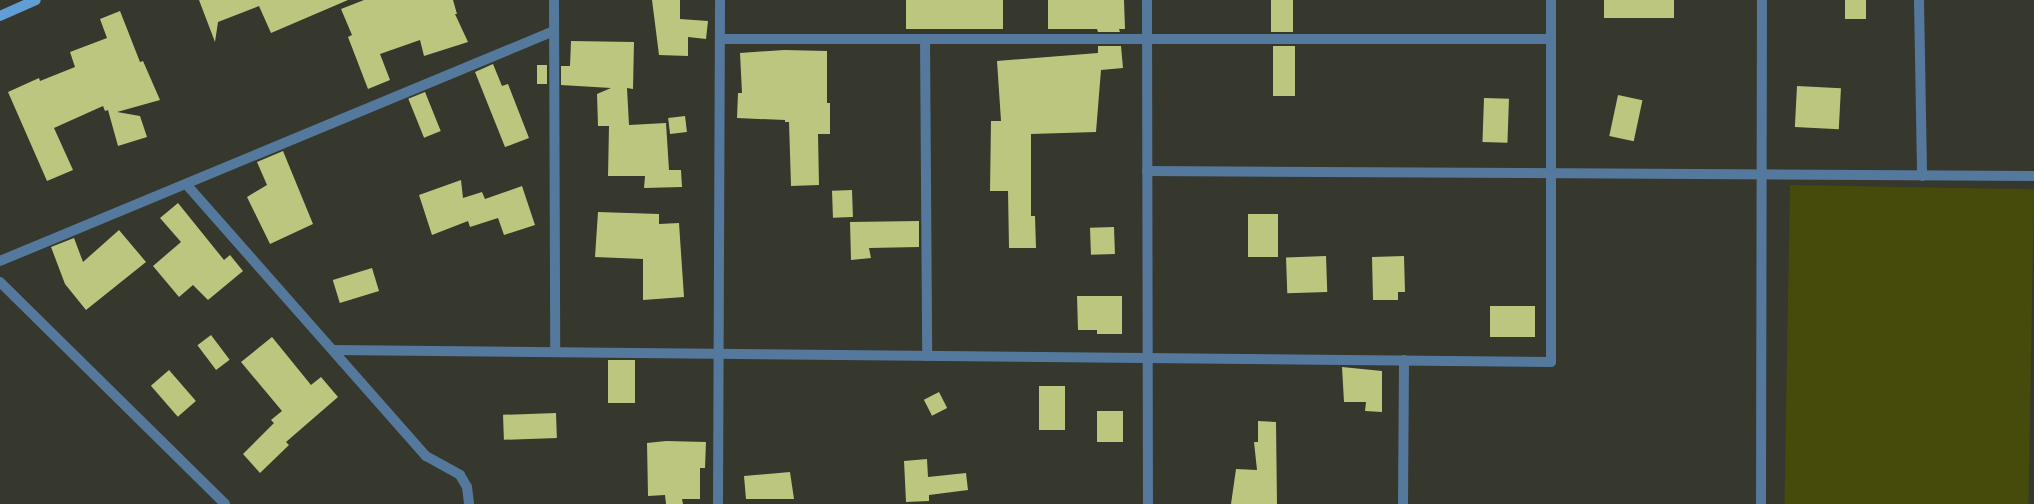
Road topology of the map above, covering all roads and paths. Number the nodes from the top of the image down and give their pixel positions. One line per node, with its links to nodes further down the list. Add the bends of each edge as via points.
1 (554, 0): 9 (street)
2 (720, 0): 10 (street)
3 (1147, 0): 12 (street)
4 (1551, 0): 13 (street)
5 (1762, 0): 16 (street)
6 (1919, 0): 17 (street)
7 (30, 1): 8 (main road)
8 (0, 16)
9 (554, 31): 19 (street); 23 (street)
10 (720, 39): 11 (street); 24 (street)
11 (925, 39): 12 (street); 25 (street)
12 (1147, 39): 13 (street); 14 (street)
13 (1551, 39): 15 (street)
14 (1147, 171): 15 (street); 26 (street)
15 (1551, 174): 16 (street); 27 (street, via 1551,362)
16 (1762, 175): 17 (street); 33 (street)
17 (1922, 176): 18 (street)
18 (2034, 176)
19 (186, 184): 20 (street); 22 (street)
20 (0, 260)
21 (0, 282): 28 (street)
22 (333, 350): 23 (street); 29 (street, via 426,456 460,476 467,487)
23 (555, 352): 24 (street)
24 (718, 354): 25 (street); 30 (street)
25 (927, 356): 26 (street)
26 (1148, 358): 27 (street); 31 (street)
27 (1404, 360): 32 (street)
28 (225, 504)
29 (470, 504)
30 (718, 504)
31 (1148, 504)
32 (1403, 504)
33 (1761, 504)

